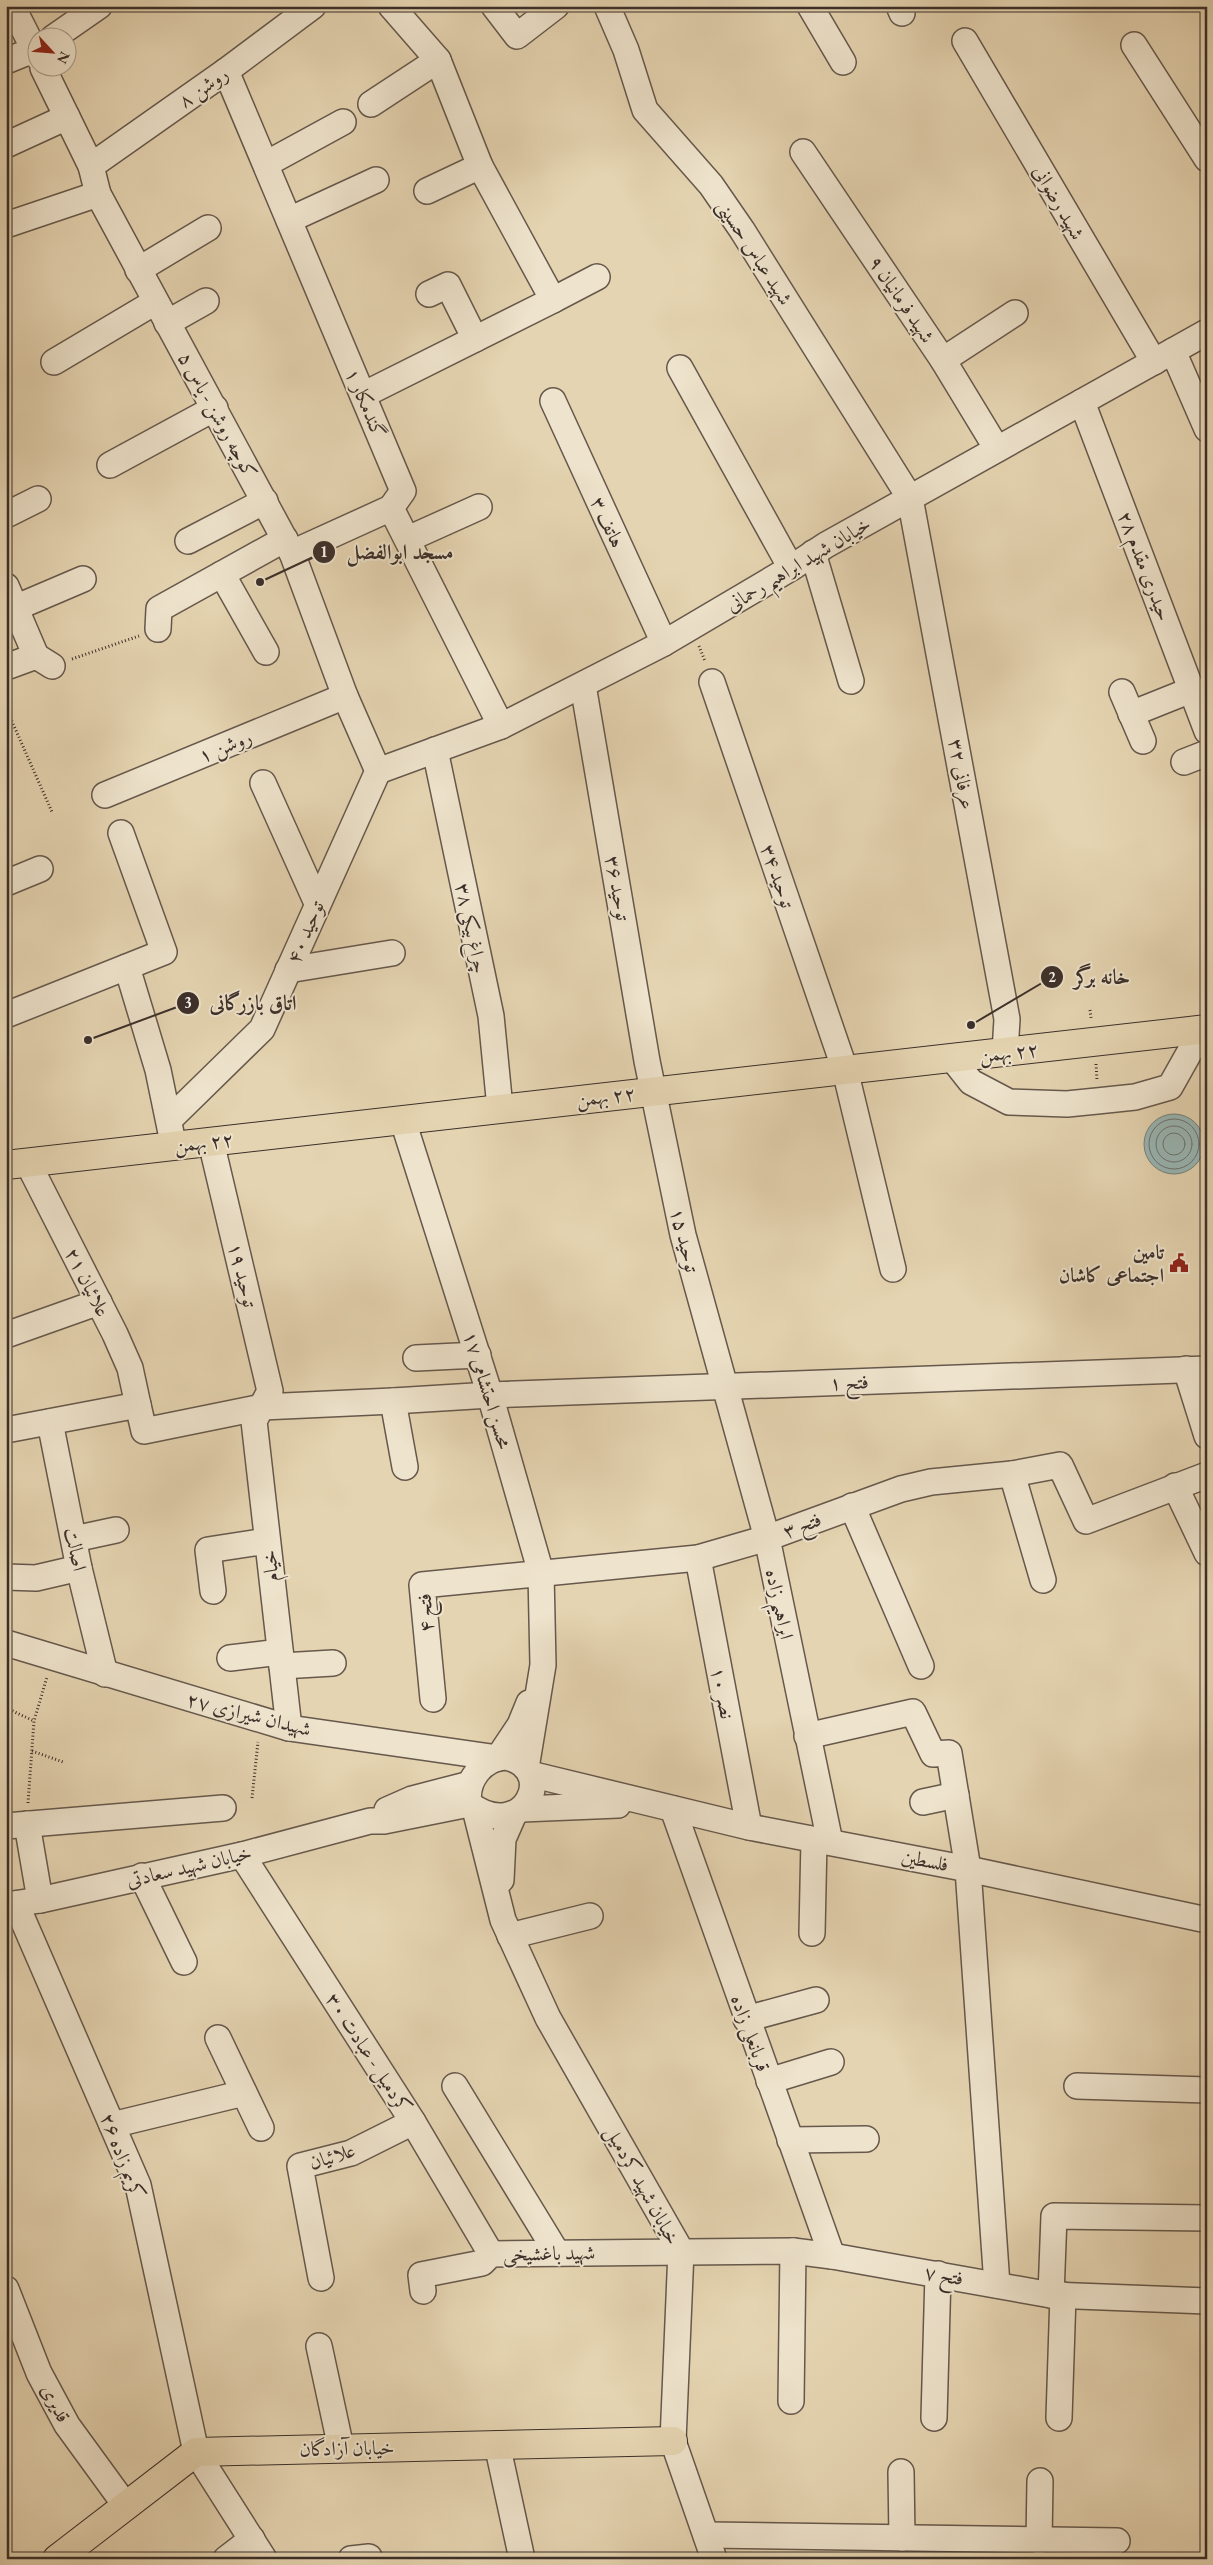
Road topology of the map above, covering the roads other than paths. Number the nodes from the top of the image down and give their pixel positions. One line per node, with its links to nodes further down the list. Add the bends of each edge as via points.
1 (12, 6): 10 (street, کوچه روشن - یاس ۵)
2 (99, 6): 9 (street)
3 (313, 6): 17 (street, روشن ۸)
4 (391, 6): 14 (street)
5 (494, 6): 6 (street, via 517,36)
6 (556, 6)
7 (607, 6): 54 (street, شهید عباس حسینی, via 626,50 645,110 711,185 737,223)
8 (810, 6): 16 (street)
9 (71, 28)
10 (28, 31)
11 (965, 41): 43 (street, شهید رضوانی)
12 (1134, 45): 24 (street)
13 (28, 55): 15 (street)
14 (438, 60): 19 (street); 27 (street)
15 (6, 61)
16 (843, 62)
17 (226, 71): 25 (street, گندمکار ۱); 26 (street, روشن ۸)
18 (52, 78): 20 (street, کوچه روشن - یاس ۵)
19 (371, 104)
20 (68, 117): 22 (street); 26 (street, کوچه روشن - یاس ۵)
21 (343, 122): 25 (street)
22 (6, 145)
23 (803, 152): 44 (street, شهید فرمانیان ۹)
24 (1207, 159)
25 (266, 164): 31 (street, گندمکار ۱)
26 (91, 166): 30 (street, کوچه روشن - یاس ۵)
27 (480, 166): 29 (street); 37 (street)
28 (376, 180): 31 (street)
29 (427, 191)
30 (98, 194): 32 (street); 34 (street, کوچه روشن - یاس ۵)
31 (290, 220): 47 (street, گندمکار ۱)
32 (6, 225)
33 (208, 228): 34 (street)
34 (138, 270): 39 (street, کوچه روشن - یاس ۵)
35 (597, 276): 37 (street)
36 (429, 294): 42 (street, via 448,285)
37 (553, 300): 42 (street)
38 (206, 301): 39 (street)
39 (161, 312): 45 (street); 50 (street, کوچه روشن - یاس ۵)
40 (1014, 313): 44 (street)
41 (1207, 332): 43 (street, خیابان شهید ابراهیم رحمانی)
42 (475, 339): 47 (street)
43 (1163, 357): 49 (street, خیابان شهید ابراهیم رحمانی); 51 (street, شهید رضوانی)
44 (943, 360): 52 (street, شهید فرمانیان ۹)
45 (54, 362)
46 (680, 368): 64 (street)
47 (363, 395): 57 (street, گندمکار ۱, via 403,491)
48 (552, 401): 69 (street, هاتف ۳)
49 (1082, 402): 52 (street, خیابان شهید ابراهیم رحمانی); 75 (street, حیدری مقدم ۲۸)
50 (214, 408): 53 (street); 56 (street, کوچه روشن - یاس ۵)
51 (1207, 429)
52 (997, 449): 54 (street, خیابان شهید ابراهیم رحمانی)
53 (110, 465)
54 (910, 498): 63 (street, خیابان شهید ابراهیم رحمانی); 93 (street, عرفانی ۳۲, via 1007,1019)
55 (38, 499): 59 (street)
56 (264, 501): 61 (street); 62 (street, کوچه روشن - یاس ۵)
57 (391, 508): 60 (street); 62 (street)
58 (479, 508): 60 (street)
59 (6, 515)
60 (408, 539): 77 (street)
61 (188, 541)
62 (288, 546): 65 (street); 76 (street, کوچه روشن - یاس ۵)
63 (813, 553): 64 (street, خیابان شهید ابراهیم رحمانی); 72 (street)
64 (791, 568): 69 (street, خیابان شهید ابراهیم رحمانی)
65 (222, 574): 68 (street); 70 (street)
66 (82, 579): 67 (street)
67 (11, 597): 71 (street, via 44,661)
68 (158, 619)
69 (664, 643): 74 (street, خیابان شهید ابراهیم رحمانی)
70 (266, 652)
71 (6, 667)
72 (851, 680)
73 (712, 682): 95 (street, توحید ۳۴)
74 (583, 685): 77 (street, خیابان شهید ابراهیم رحمانی); 96 (street, توحید ۳۶)
75 (1192, 690): 78 (street, حیدری مقدم ۲۸); 79 (street, via 1126,703)
76 (345, 696): 81 (street, کوچه روشن - یاس ۵); 83 (street, روشن ۱)
77 (501, 726): 80 (street, خیابان شهید ابراهیم رحمانی)
78 (1207, 731)
79 (1143, 741)
80 (435, 750): 81 (street, خیابان شهید ابراهیم رحمانی); 97 (street, چراغ بیکی ۳۸, via 491,1016)
81 (378, 771): 87 (street, توحید ۴۰)
82 (263, 783): 87 (street)
83 (105, 795)
84 (121, 834): 89 (street, via 164,952)
85 (40, 869): 86 (street)
86 (6, 883)
87 (317, 902): 90 (street, توحید ۴۰)
88 (392, 952): 90 (street)
89 (127, 967): 91 (street); 99 (street, via 158,1070)
90 (288, 970): 99 (street, توحید ۴۰, via 262,1029)
91 (6, 1015)
92 (1204, 1030): 93 (main road, ٢٢ بهمن); 94 (street, via 1170,1087 1135,1097 1068,1104 1009,1102 972,1082)
93 (1005, 1052): 94 (main road, ٢٢ بهمن)
94 (952, 1058): 95 (main road, ٢٢ بهمن)
95 (845, 1070): 96 (main road, ٢٢ بهمن); 102 (street, توحید ۳۴)
96 (653, 1091): 97 (main road, ٢٢ بهمن); 108 (street, توحید ۱۵, via 683,1235)
97 (500, 1108): 98 (main road, ٢٢ بهمن)
98 (403, 1121): 100 (main road, ٢٢ بهمن); 105 (street, محسن احتشامی ۱۷)
99 (171, 1133): 100 (main road, ٢٢ بهمن); 101 (main road, ٢٢ بهمن)
100 (211, 1142): 112 (street, توحید ۱۹, via 270,1391)
101 (17, 1164): 103 (street, علائیان ۲۱)
102 (893, 1269)
103 (99, 1302): 104 (street); 111 (street, علائیان ۲۱, via 130,1368)
104 (6, 1335)
105 (478, 1355): 106 (street); 109 (street, محسن احتشامی ۱۷)
106 (416, 1358)
107 (1196, 1369): 108 (street, فتح ۱); 115 (street)
108 (724, 1387): 109 (street, فتح ۱); 122 (street, ابراهیم زاده)
109 (490, 1394): 110 (street, فتح ۱); 128 (street, محسن احتشامی ۱۷)
110 (393, 1402): 112 (street, فتح ۱); 116 (street)
111 (138, 1405): 112 (street, علائیان ۲۱, via 144,1431); 113 (street)
112 (262, 1407): 124 (street, خیام, via 254,1421)
113 (50, 1422): 114 (street); 123 (street, اصالت)
114 (6, 1430)
115 (1207, 1436)
116 (405, 1467)
117 (1012, 1474): 119 (street, فتح ۳, via 1060,1465 1086,1521); 120 (street, فتح ۳, via 931,1482); 130 (street)
118 (1207, 1474): 119 (street)
119 (1175, 1486): 125 (street)
120 (852, 1506): 122 (street, فتح ۳); 137 (street)
121 (116, 1530): 123 (street)
122 (767, 1538): 126 (street, فتح ۳); 141 (street, ابراهیم زاده)
123 (74, 1539): 127 (street, اصالت)
124 (267, 1541): 131 (street, via 208,1550); 134 (street, خیام)
125 (1207, 1553)
126 (698, 1558): 128 (street, فتح ۳); 152 (street, نصر ۱۰)
127 (79, 1568): 129 (street, via 36,1578); 138 (street, اصالت)
128 (541, 1573): 136 (street, محسن احتشامی ۱۷); 139 (street, فتح ۴, via 422,1584)
129 (6, 1577)
130 (1043, 1580)
131 (213, 1591)
132 (6, 1643): 138 (street, شهیدان شیرازی ۲۷)
133 (230, 1658): 134 (street)
134 (281, 1659): 135 (street); 140 (street, خیام)
135 (333, 1663)
136 (543, 1665): 142 (street, محسن احتشامی ۱۷, via 524,1716); 143 (street, محسن احتشامی ۱۷)
137 (921, 1666)
138 (105, 1674): 140 (street, شهیدان شیرازی ۲۷)
139 (433, 1699)
140 (289, 1728): 142 (street, شهیدان شیرازی ۲۷)
141 (808, 1736): 144 (street, via 913,1712 933,1754 949,1753); 153 (street, ابراهیم زاده)
142 (498, 1758): 143 (street, via 514,1759); 145 (street, via 482,1767)
143 (528, 1771): 147 (street); 150 (street, via 532,1793)
144 (956, 1794): 146 (street); 155 (street)
145 (471, 1799): 150 (street, via 492,1816); 154 (street, خیابان شهید سعادتی, via 412,1798 370,1822); 160 (street)
146 (923, 1802)
147 (643, 1803): 149 (street, فلسطین); 150 (street)
148 (223, 1808): 151 (street)
149 (673, 1809): 152 (street, فلسطین); 164 (street, قربانعلی زاده)
150 (518, 1812): 160 (street, via 503,1839 501,1857)
151 (17, 1825): 157 (street, کریم زاده ۲۶)
152 (749, 1827): 153 (street, فلسطین)
153 (822, 1841): 155 (street, فلسطین); 161 (street, ابراهیم زاده)
154 (242, 1855): 156 (street, خیابان شهید سعادتی); 172 (street, کردمیل - عبادت ۳۰)
155 (968, 1869): 159 (street, فلسطین); 186 (street)
156 (142, 1876): 157 (street, خیابان شهید سعادتی); 162 (street)
157 (21, 1903): 173 (street, کریم زاده ۲۶)
158 (590, 1916): 160 (street)
159 (1207, 1920)
160 (507, 1928): 178 (street, خیابان شهید کردمیل, via 548,2018)
161 (812, 1933)
162 (184, 1962)
163 (816, 2000): 164 (street)
164 (746, 2019): 167 (street, قربانعلی زاده)
165 (218, 2038): 171 (street)
166 (832, 2062): 167 (street)
167 (769, 2081): 176 (street, قربانعلی زاده)
168 (456, 2086): 180 (street)
169 (1077, 2086): 170 (street)
170 (1207, 2090)
171 (244, 2093): 173 (street); 174 (street)
172 (413, 2122): 181 (street, کردمیل - عبادت ۳۰); 184 (street, علائیان, via 351,2153 300,2166)
173 (112, 2125): 197 (street, کریم زاده ۲۶, via 138,2185)
174 (261, 2128)
175 (866, 2139): 176 (street)
176 (790, 2140): 182 (street, قربانعلی زاده)
177 (1207, 2218): 188 (street, via 1054,2216)
178 (681, 2251): 179 (street, فتح ۷); 180 (street, شهید باغشیخی); 194 (street, خیابان شهید کردمیل)
179 (793, 2251): 182 (street, فتح ۷); 191 (street)
180 (557, 2253): 181 (street, شهید باغشیخی)
181 (491, 2254): 185 (street, شهید باغشیخی, via 482,2263)
182 (832, 2256): 183 (street, فتح ۷)
183 (938, 2274): 186 (street, فتح ۷); 192 (street)
184 (321, 2278)
185 (422, 2283)
186 (997, 2285): 188 (street, فتح ۷)
187 (6, 2289): 200 (street, قدیری, via 39,2373 67,2426)
188 (1057, 2295): 189 (street, فتح ۷); 193 (street)
189 (1207, 2301)
190 (319, 2346): 196 (street)
191 (791, 2401)
192 (934, 2418)
193 (1059, 2418)
194 (673, 2441): 195 (main road, خیابان آزادگان); 201 (street, خیابان شهید کردمیل)
195 (497, 2444): 196 (main road, خیابان آزادگان); 210 (street)
196 (341, 2448): 197 (main road, خیابان آزادگان)
197 (196, 2452): 200 (main road); 205 (street)
198 (901, 2472): 202 (street)
199 (1040, 2481): 203 (street)
200 (126, 2506): 206 (main road)
201 (707, 2536): 202 (street); 211 (street, خیابان شهید کردمیل)
202 (902, 2538): 203 (street)
203 (1039, 2541): 204 (street)
204 (1117, 2541)
205 (258, 2549): 207 (street)
206 (57, 2559)
207 (226, 2559)
208 (351, 2559): 209 (street)
209 (369, 2559)
210 (522, 2559)
211 (714, 2559)

